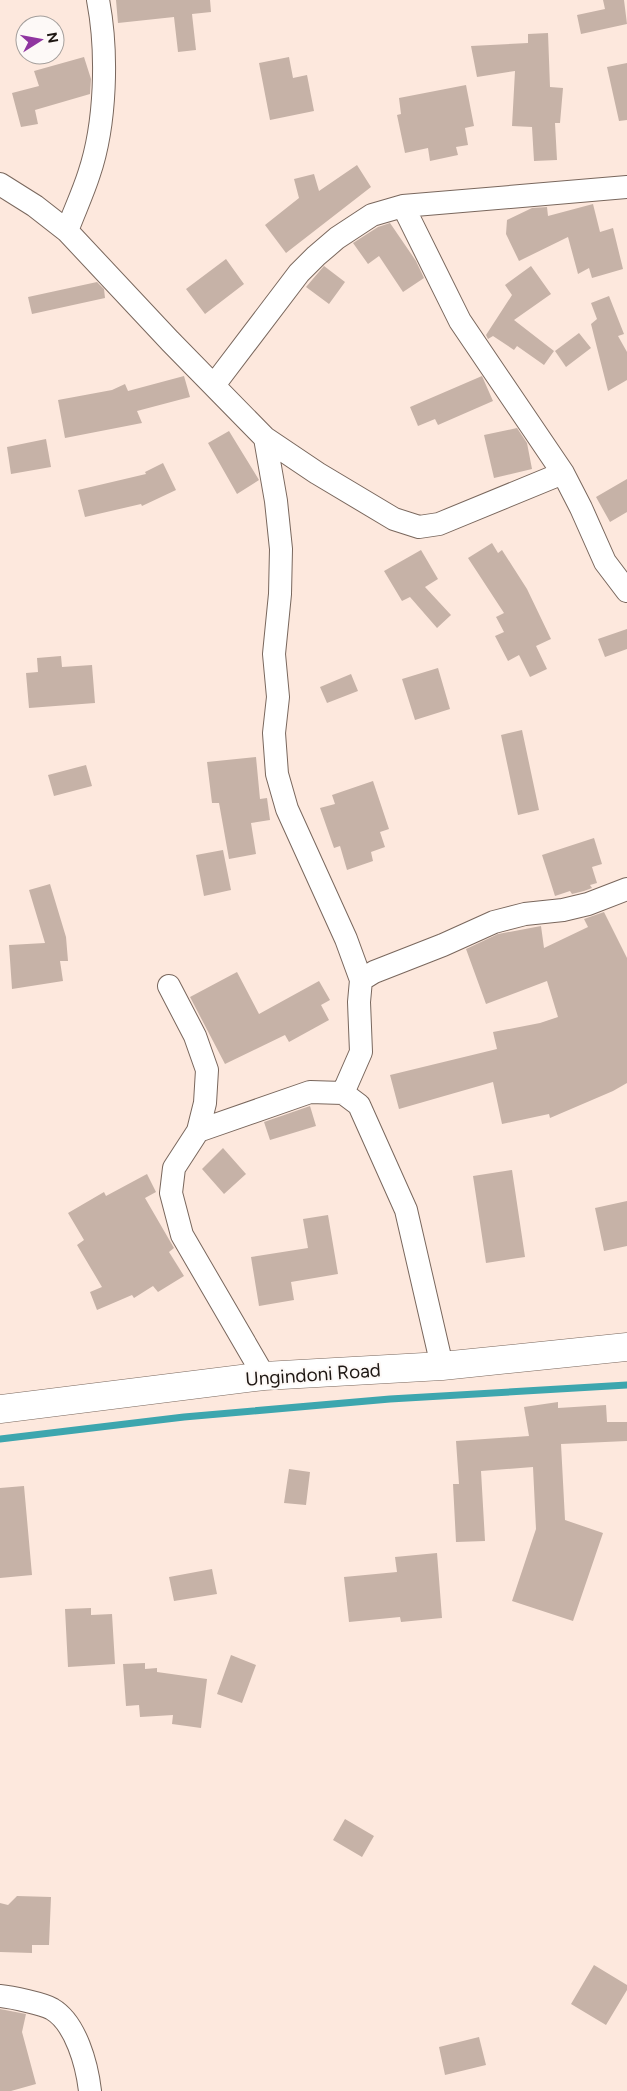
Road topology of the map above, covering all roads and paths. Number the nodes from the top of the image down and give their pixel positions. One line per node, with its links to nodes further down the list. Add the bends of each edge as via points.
1 (98, 0): 5 (street, via 103,48 102,112 90,174)
2 (0, 184): 5 (street)
3 (627, 187): 4 (street)
4 (402, 206): 6 (street, via 372,216 316,256 299,273); 8 (street, via 460,322)
5 (66, 231): 6 (street)
6 (214, 385): 7 (street)
7 (266, 438): 8 (street, via 394,519 419,527 452,520); 11 (street, via 281,549 274,654 278,697 274,733 277,774 287,809)
8 (563, 474): 9 (street, via 605,562)
9 (627, 591)
10 (627, 889): 11 (street, via 588,904 494,922)
11 (362, 980): 13 (street, via 359,1002 361,1052)
12 (169, 986): 14 (street, via 195,1036 207,1070 205,1103)
13 (343, 1093): 14 (street, via 310,1092); 16 (street, via 358,1105 406,1210)
14 (198, 1131): 17 (street, via 174,1168 171,1193 182,1235)
15 (627, 1346): 16 (main road, Ungindoni Road)
16 (442, 1366): 17 (main road, Ungindoni Road)
17 (264, 1376): 18 (main road, Ungindoni Road)
18 (0, 1409)
19 (0, 1996): 20 (street, via 52,2008 68,2022 88,2068)
20 (90, 2091)

